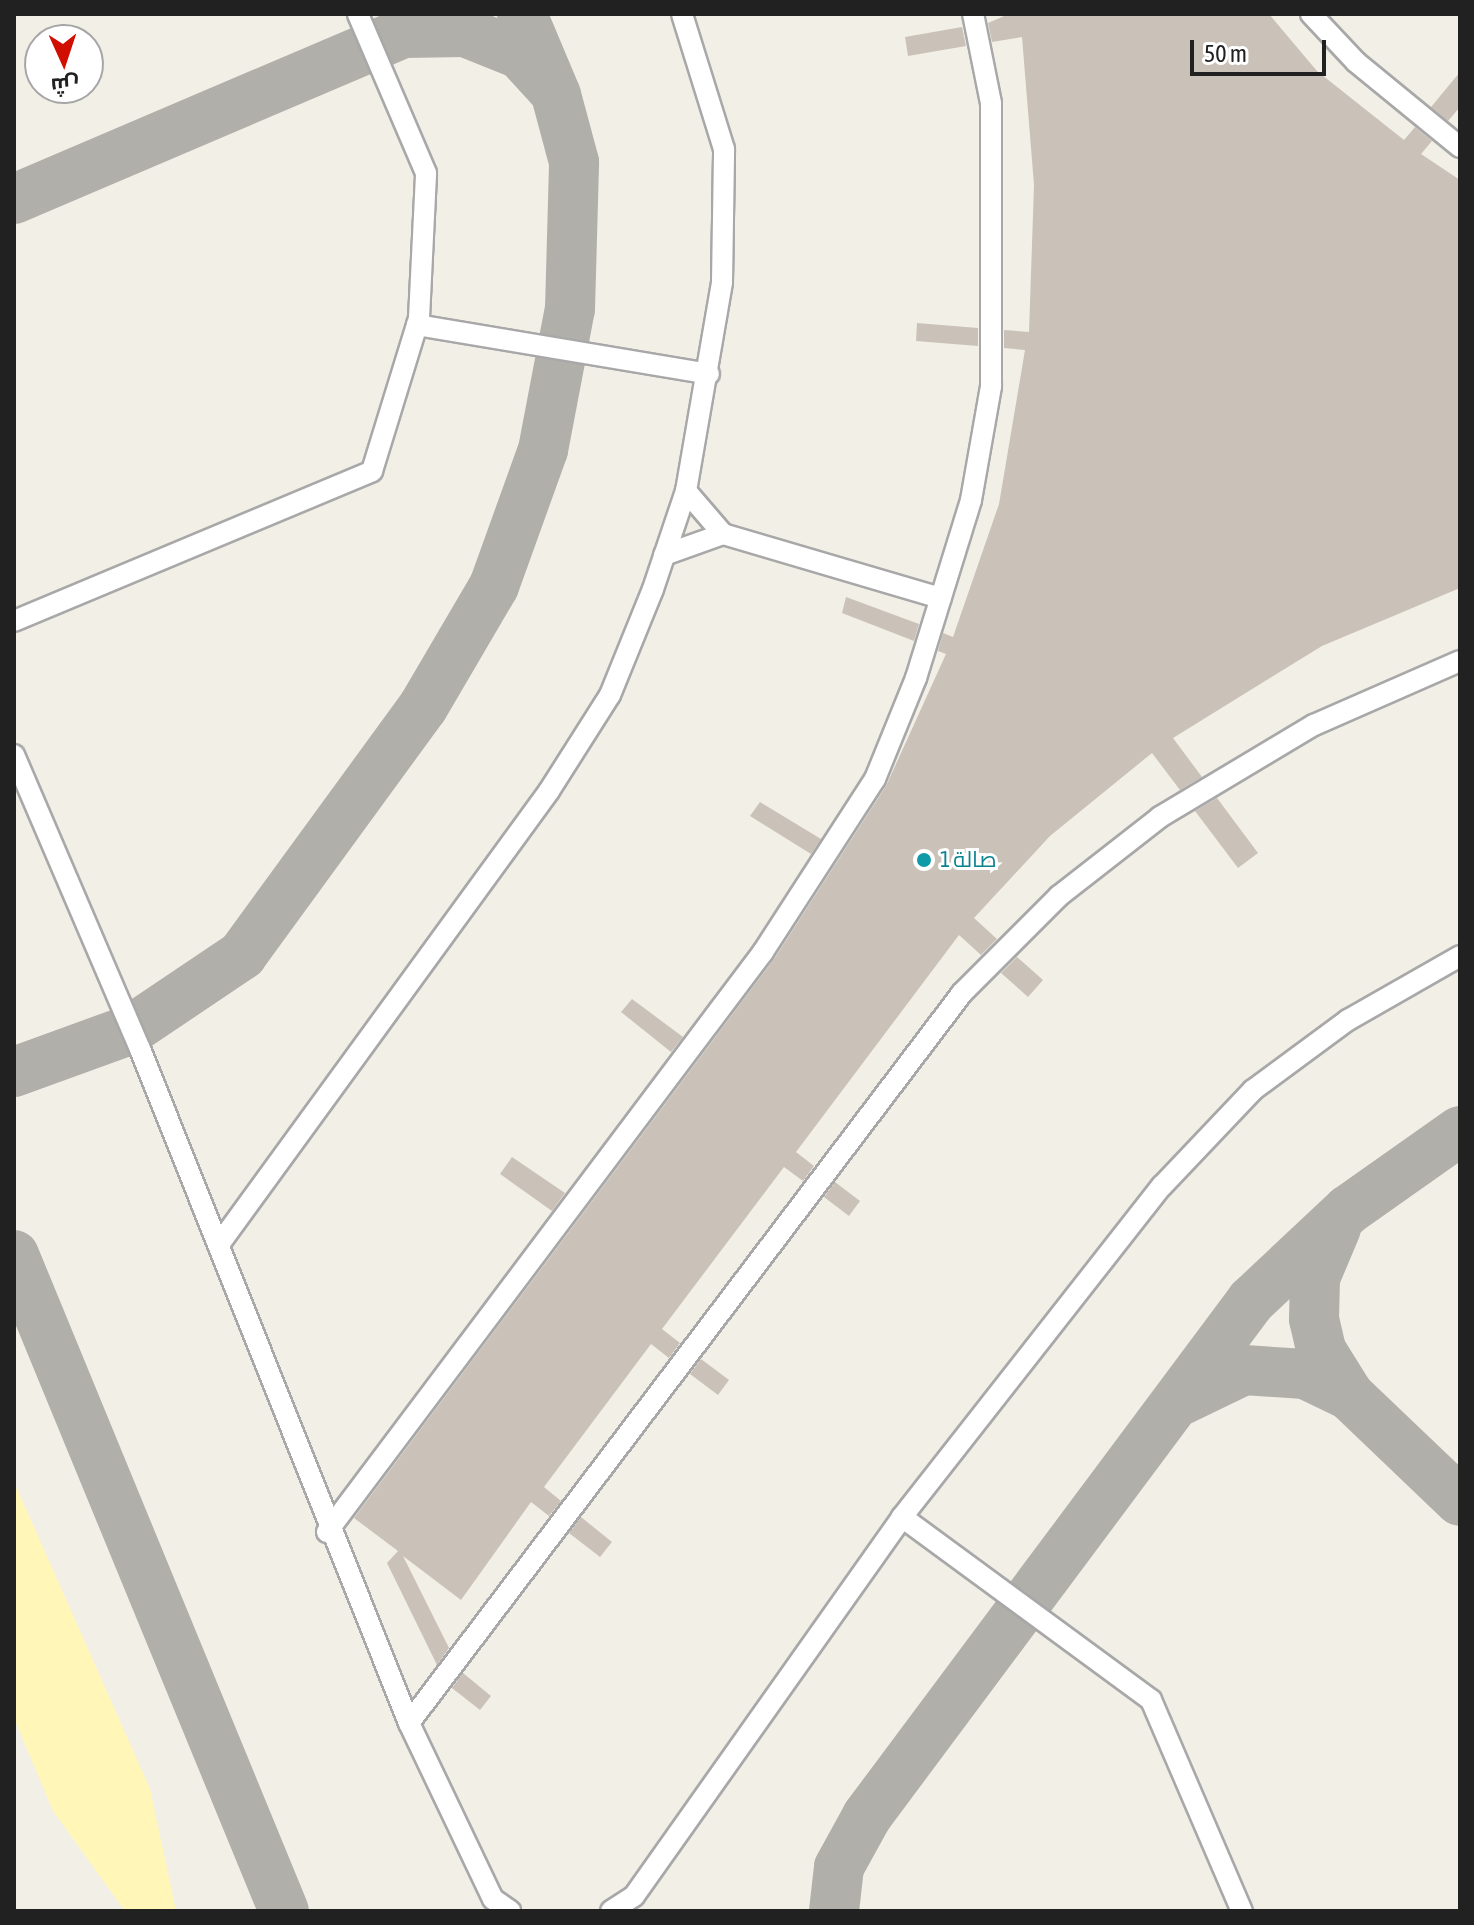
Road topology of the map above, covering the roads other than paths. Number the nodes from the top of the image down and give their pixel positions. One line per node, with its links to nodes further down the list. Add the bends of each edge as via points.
1 (358, 14): 6 (lane, via 426,173)
2 (682, 14): 7 (lane, via 724,149 722,282)
3 (973, 14): 11 (lane, via 991,103 991,386 971,500)
4 (1311, 14): 5 (lane, via 1356,62)
5 (1460, 147)
6 (417, 325): 7 (lane); 12 (lane, via 372,471)
7 (709, 374): 8 (lane)
8 (686, 491): 9 (lane); 10 (lane)
9 (723, 534): 10 (lane); 11 (lane)
10 (664, 555): 16 (lane, via 610,695 549,791)
11 (941, 598): 18 (lane, via 875,779 763,952)
12 (14, 621)
13 (1460, 661): 19 (lane, via 1314,725 1160,817 1059,896 962,993)
14 (14, 755): 16 (lane)
15 (1460, 956): 17 (lane, via 1348,1020 1253,1090 1162,1186)
16 (220, 1243): 18 (lane)
17 (902, 1517): 21 (lane, via 634,1896); 22 (lane, via 1151,1700)
18 (327, 1532): 19 (lane)
19 (409, 1723): 20 (lane, via 493,1899)
20 (510, 1911)
21 (611, 1911)
22 (1242, 1911)

